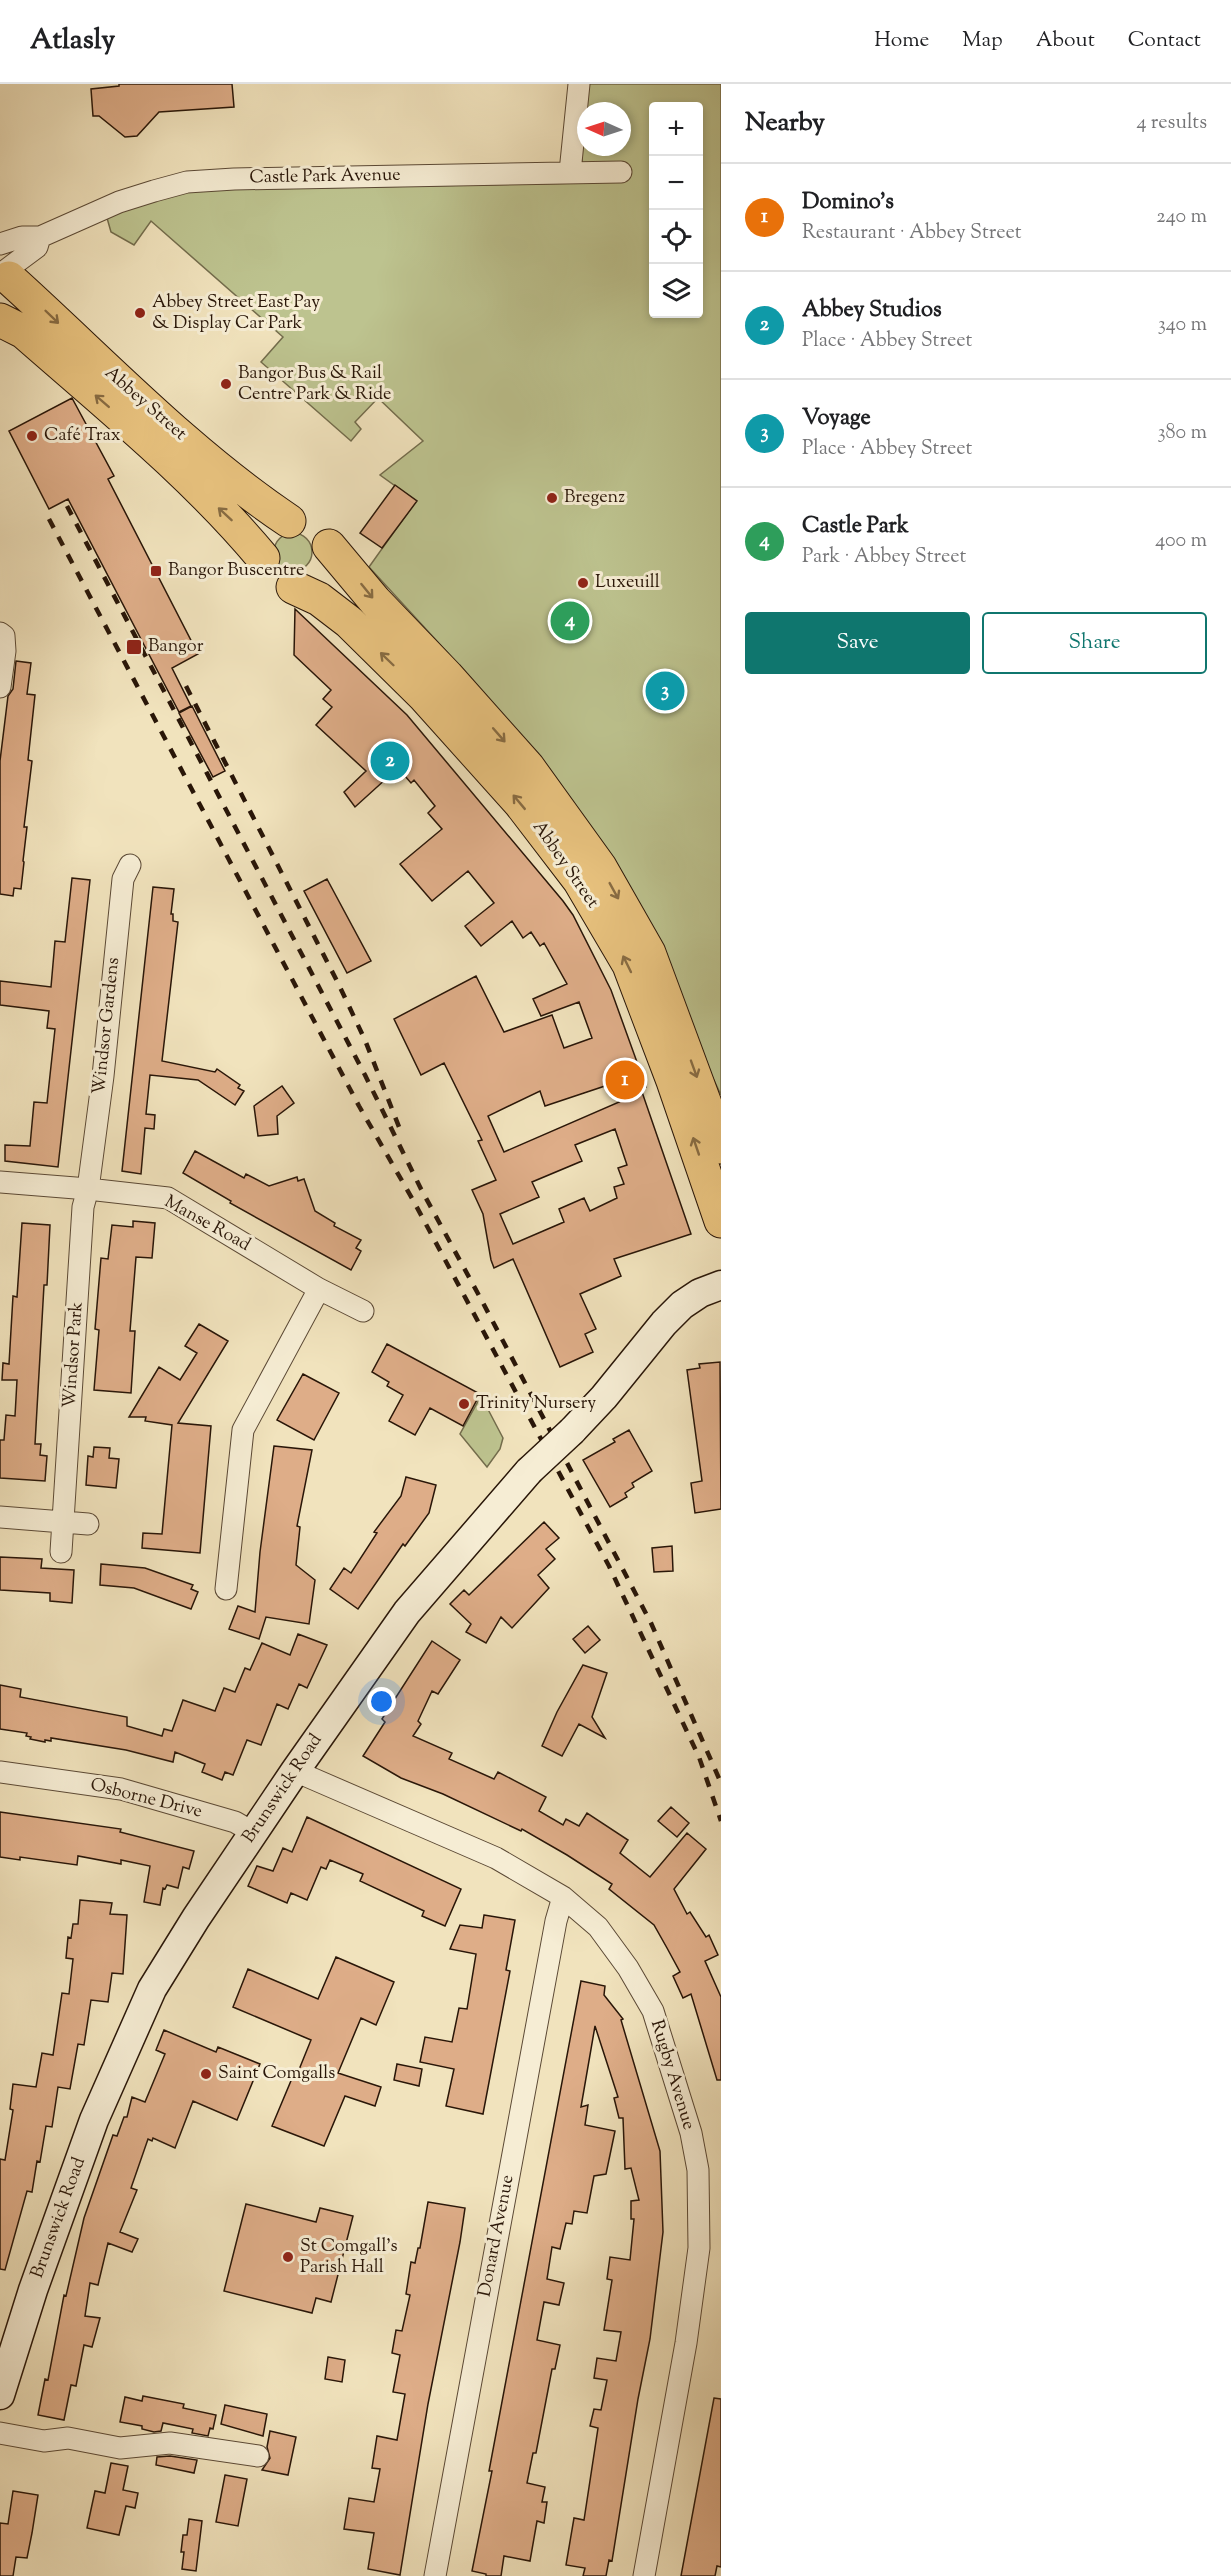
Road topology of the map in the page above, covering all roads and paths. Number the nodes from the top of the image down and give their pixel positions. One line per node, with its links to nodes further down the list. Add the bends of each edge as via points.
1 (579, 84): 2 (street)
2 (570, 172): 3 (street, Castle Park Avenue); 4 (street, Castle Park Avenue, via 187,182 119,202 40,237 37,247)
3 (621, 172)
4 (3, 271): 6 (main road, Abbey Street, one-way to 6, via 147,406 255,498)
5 (0, 320): 8 (main road, Abbey Street, one-way to 5, via 233,522 146,439 24,332)
6 (289, 521): 7 (main road, via 311,523 320,529); 8 (main road, via 272,530)
7 (329, 546): 9 (main road, via 330,556 322,576); 13 (main road, Abbey Street, one-way to 13, via 528,767 600,867 649,953)
8 (263, 558): 9 (main road, via 271,575)
9 (294, 587): 16 (main road, Abbey Street, one-way to 9, via 629,965 579,880 520,803 424,696 349,622 319,599)
10 (0, 633): 11 (street, via 4,636 5,651)
11 (0, 687)
12 (130, 865): 15 (street, Windsor Gardens, via 123,879)
13 (721, 1147)
14 (0, 1182): 15 (street, Manse Road)
15 (88, 1189): 18 (street, Manse Road, via 168,1198); 21 (street, Windsor Park, via 83,1207)
16 (721, 1221)
17 (721, 1285): 25 (main road, Brunswick Road, bridge, via 682,1305 604,1397 529,1471 407,1612)
18 (319, 1289): 19 (street, Manse Road); 24 (street, via 243,1430)
19 (363, 1311)
20 (0, 1517): 21 (street)
21 (63, 1522): 22 (street); 23 (street, Windsor Park)
22 (88, 1524)
23 (61, 1552)
24 (226, 1589)
25 (295, 1771): 27 (main road, Brunswick Road); 28 (street, Rugby Avenue, via 496,1858)
26 (0, 1772): 27 (street, Osborne Drive, via 121,1789 235,1822)
27 (254, 1833): 29 (main road, Brunswick Road, via 152,1989 133,2029 90,2131)
28 (562, 1897): 32 (street, Donard Avenue); 33 (street, Rugby Avenue, via 598,1927 653,2012 680,2091 698,2170 699,2248)
29 (0, 2396)
30 (0, 2433): 31 (street, via 44,2441 68,2438 120,2448 170,2443)
31 (258, 2456)
32 (435, 2576)
33 (644, 2576)

